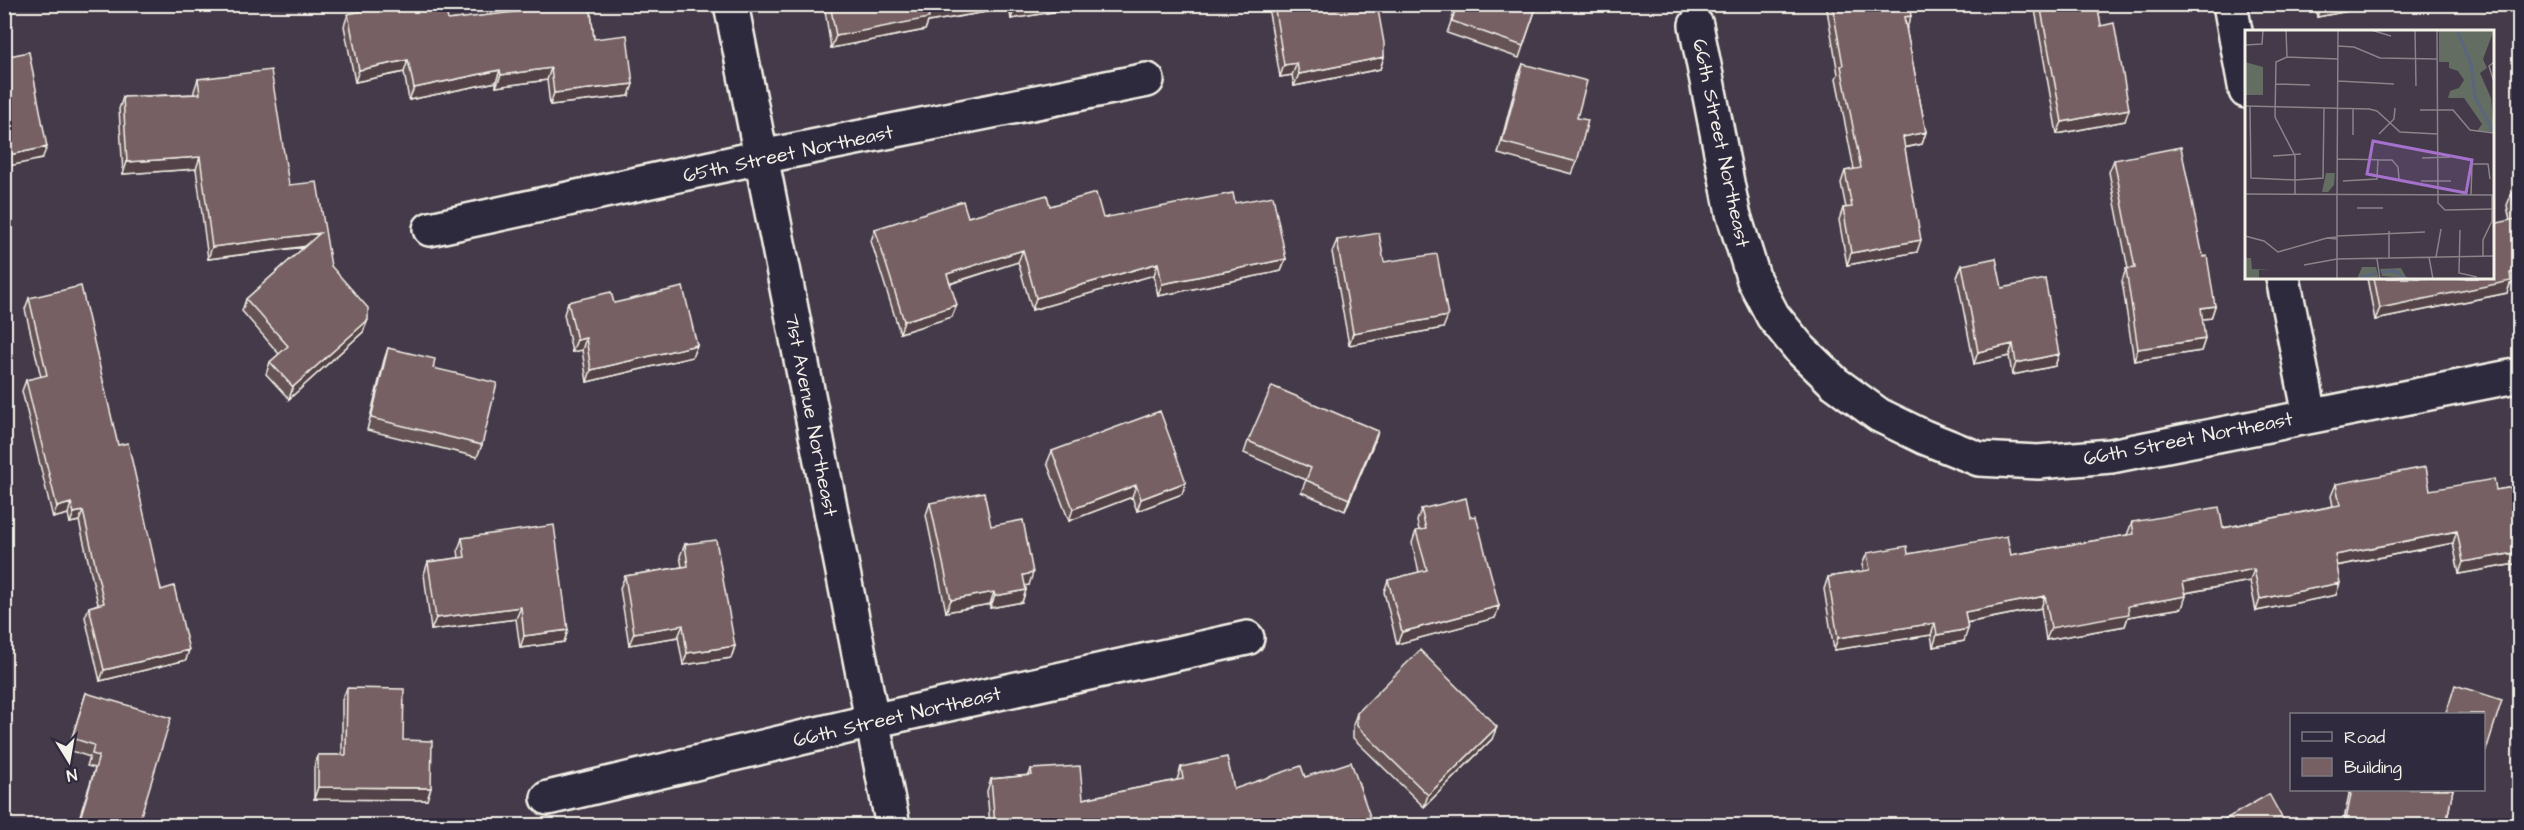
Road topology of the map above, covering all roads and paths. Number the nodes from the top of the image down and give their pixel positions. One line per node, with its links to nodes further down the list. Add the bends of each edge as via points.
1 (731, 4): 6 (street, 71st Avenue Northeast)
2 (2230, 4): 5 (street)
3 (1696, 25): 10 (street, 66th Street Northeast, via 1733,213 1754,280 1773,316 1800,349 1835,383 1879,415 1978,459 2038,462 2110,456)
4 (1147, 80): 6 (street, 65th Street Northeast)
5 (2245, 81)
6 (761, 158): 7 (street, 65th Street Northeast); 12 (street, 71st Avenue Northeast)
7 (430, 229)
8 (2283, 279): 10 (street)
9 (2520, 375): 10 (street, 66th Street Northeast)
10 (2310, 415)
11 (1246, 638): 12 (street, 66th Street Northeast)
12 (872, 721): 13 (street, 66th Street Northeast); 14 (street, 71st Avenue Northeast)
13 (548, 798)
14 (893, 825)

